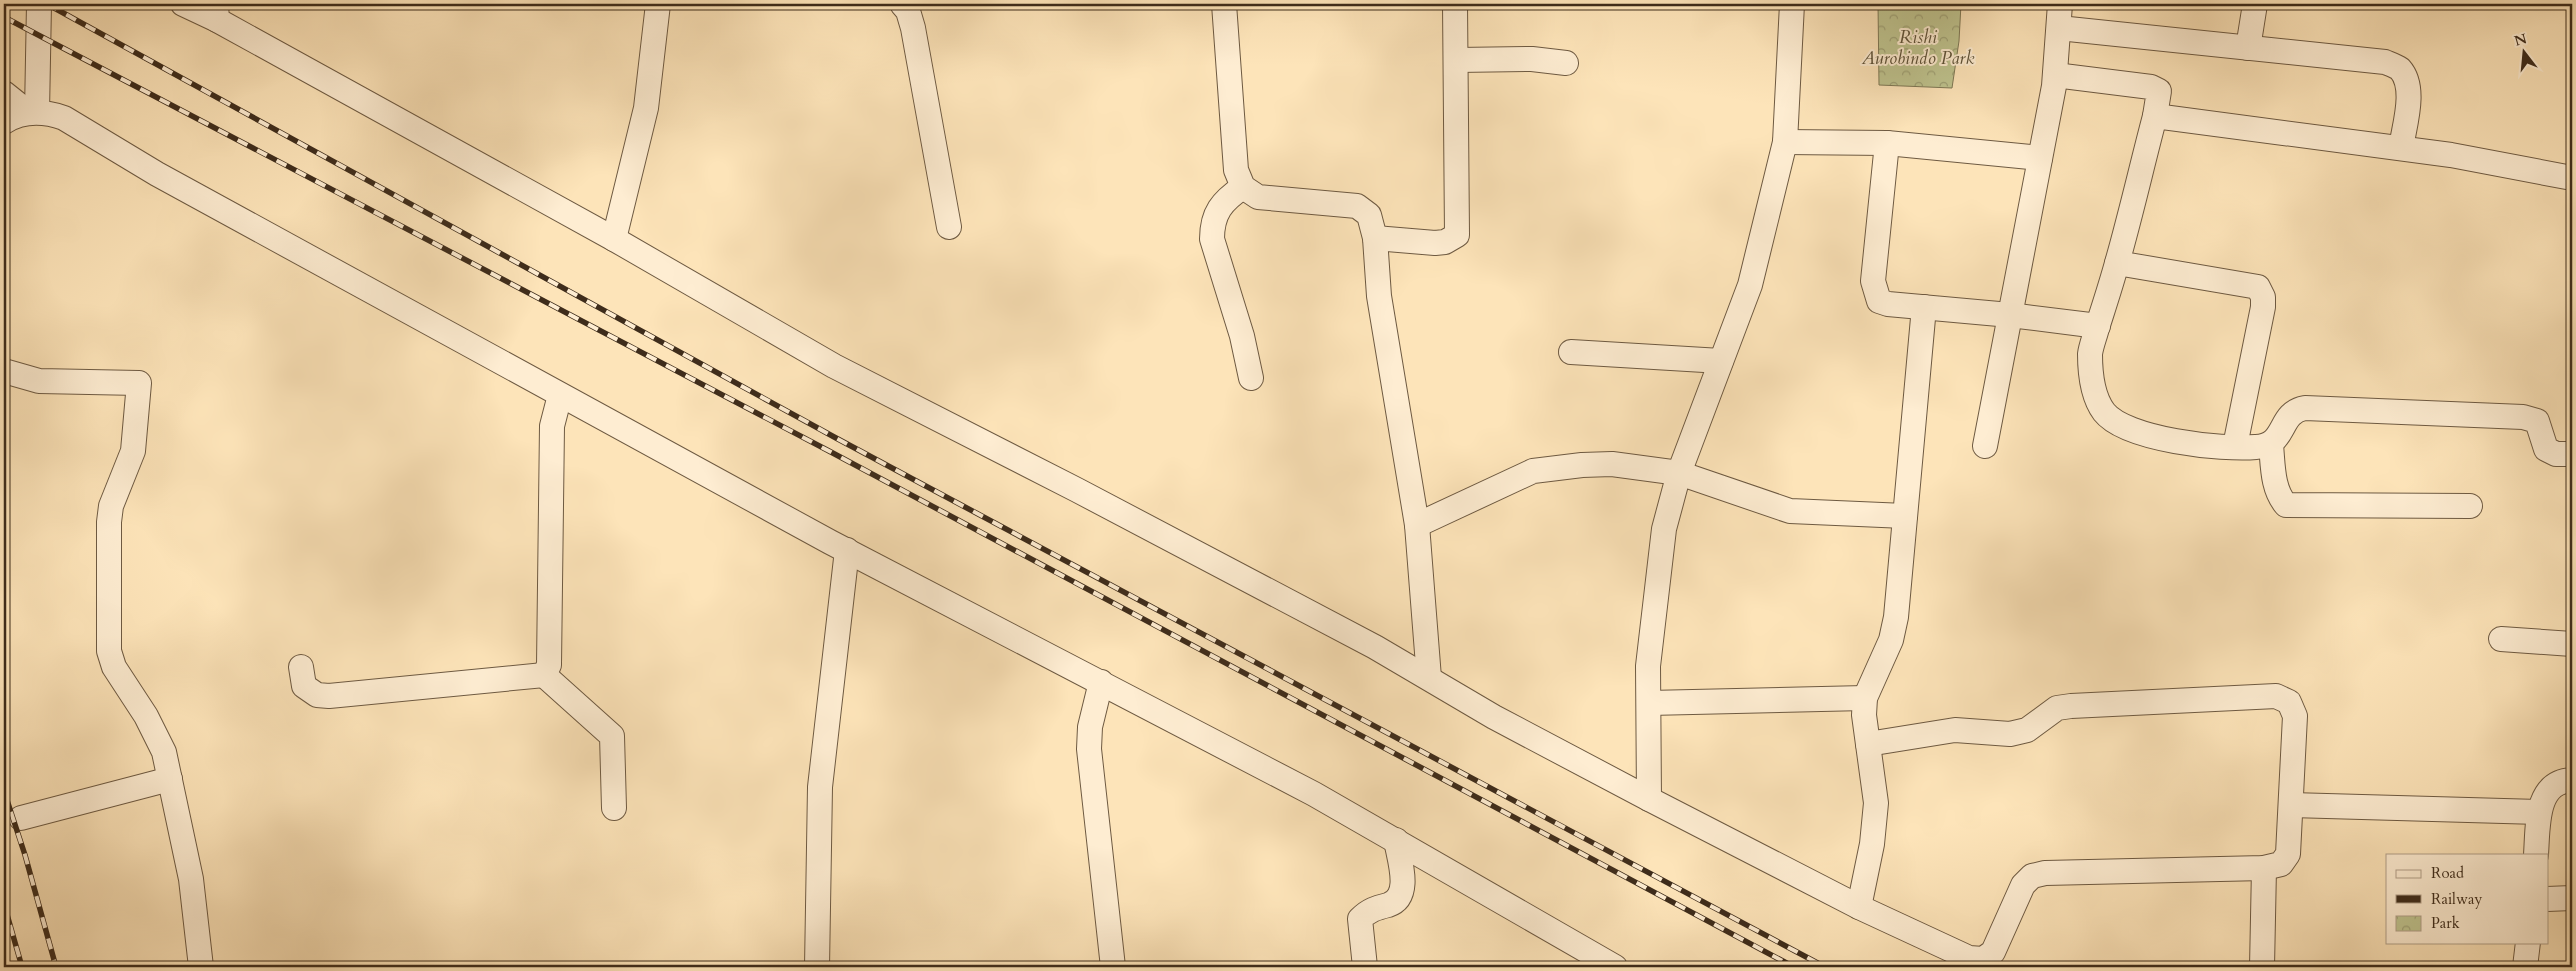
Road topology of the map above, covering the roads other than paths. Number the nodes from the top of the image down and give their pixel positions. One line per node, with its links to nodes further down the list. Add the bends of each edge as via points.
1 (39, 4): 17 (street)
2 (183, 4): 10 (street)
3 (658, 4): 28 (street, via 646,108)
4 (902, 4): 26 (street, via 908,11 913,28)
5 (1224, 4): 25 (street, via 1236,170)
6 (1455, 4): 13 (street)
7 (1792, 4): 20 (street)
8 (2060, 4): 11 (street)
9 (2255, 4): 12 (street)
10 (216, 12): 28 (street)
11 (2058, 28): 12 (street); 15 (street)
12 (2248, 48): 22 (street, via 2386,62 2399,68 2409,94)
13 (1456, 60): 14 (street, via 1532,59); 27 (street, via 1457,235 1445,242)
14 (1566, 63)
15 (2055, 75): 18 (street, via 2151,87 2159,91); 23 (street)
16 (4, 93): 17 (street)
17 (33, 113): 19 (street); 37 (street, via 47,112 64,118 157,174)
18 (2155, 116): 22 (street); 29 (street)
19 (4, 122)
20 (1785, 142): 21 (street); 34 (street, via 1750,285)
21 (1887, 143): 23 (street); 30 (street, via 1873,281 1875,293 1880,301 1888,304)
22 (2401, 148): 24 (street)
23 (2040, 158): 31 (street)
24 (2572, 178)
25 (1243, 187): 27 (street, via 1258,198 1357,206 1369,215); 36 (street, via 1226,198 1217,210 1212,224 1212,239 1242,336)
26 (948, 228)
27 (1374, 238): 45 (street, via 1379,296)
28 (614, 239): 51 (street, via 834,366 1086,494)
29 (2117, 263): 32 (street); 40 (street, via 2258,287 2263,296 2263,307)
30 (1924, 308): 31 (street); 44 (street)
31 (2010, 315): 32 (street); 39 (street)
32 (2098, 326): 40 (street, via 2090,352 2092,388 2104,413 2128,428 2155,437 2191,444)
33 (1571, 352): 34 (street)
34 (1721, 361): 42 (street)
35 (4, 371): 56 (street, via 39,381 139,383 133,451 109,522 109,651 114,668 146,716 164,752)
36 (1251, 378)
37 (560, 395): 46 (street); 50 (street, via 552,426 550,665)
38 (2271, 445): 40 (street); 41 (street, via 2295,410 2305,408 2523,417 2537,421 2546,449 2556,454); 43 (street, via 2276,489 2286,504)
39 (1985, 446)
40 (2235, 446)
41 (2572, 454)
42 (1679, 473): 44 (street, via 1790,511); 45 (street, via 1612,464 1534,471); 54 (street, via 1664,529 1648,666)
43 (2470, 506)
44 (1905, 516): 53 (street, via 1893,632)
45 (1417, 525): 51 (street)
46 (847, 550): 52 (street); 71 (street, via 820,787)
47 (2501, 639): 48 (street)
48 (2572, 644)
49 (301, 666): 50 (street, via 304,686 316,695 329,696)
50 (544, 675): 60 (street, via 612,736)
51 (1428, 678): 58 (street, via 1494,717)
52 (1101, 682): 63 (street); 72 (street, via 1090,727 1089,749)
53 (1865, 698): 54 (street); 55 (street)
54 (1649, 703): 58 (street)
55 (1868, 744): 59 (street, via 1954,730 2010,734 2028,730 2057,708 2071,706 2276,696 2289,702 2295,716); 68 (street, via 1876,821)
56 (170, 779): 62 (street); 70 (street, via 191,879)
57 (2572, 780): 61 (street, via 2560,780 2547,792)
58 (1649, 799): 68 (street)
59 (2291, 805): 61 (street); 65 (street, via 2288,854 2281,864)
60 (614, 808)
61 (2540, 812): 64 (street)
62 (21, 818)
63 (1396, 840): 73 (street, via 1403,887 1400,896 1391,904 1367,911 1360,919); 74 (street)
64 (2536, 854)
65 (2264, 868): 68 (street, via 2045,873 2032,876 2022,885 1993,952 1983,959 1969,958); 75 (street)
66 (2572, 898): 67 (street)
67 (2548, 899)
68 (1859, 907)
69 (2528, 944): 76 (street)
70 (201, 967)
71 (817, 967)
72 (1113, 967)
73 (1365, 967)
74 (1615, 967)
75 (2262, 967)
76 (2525, 967)

